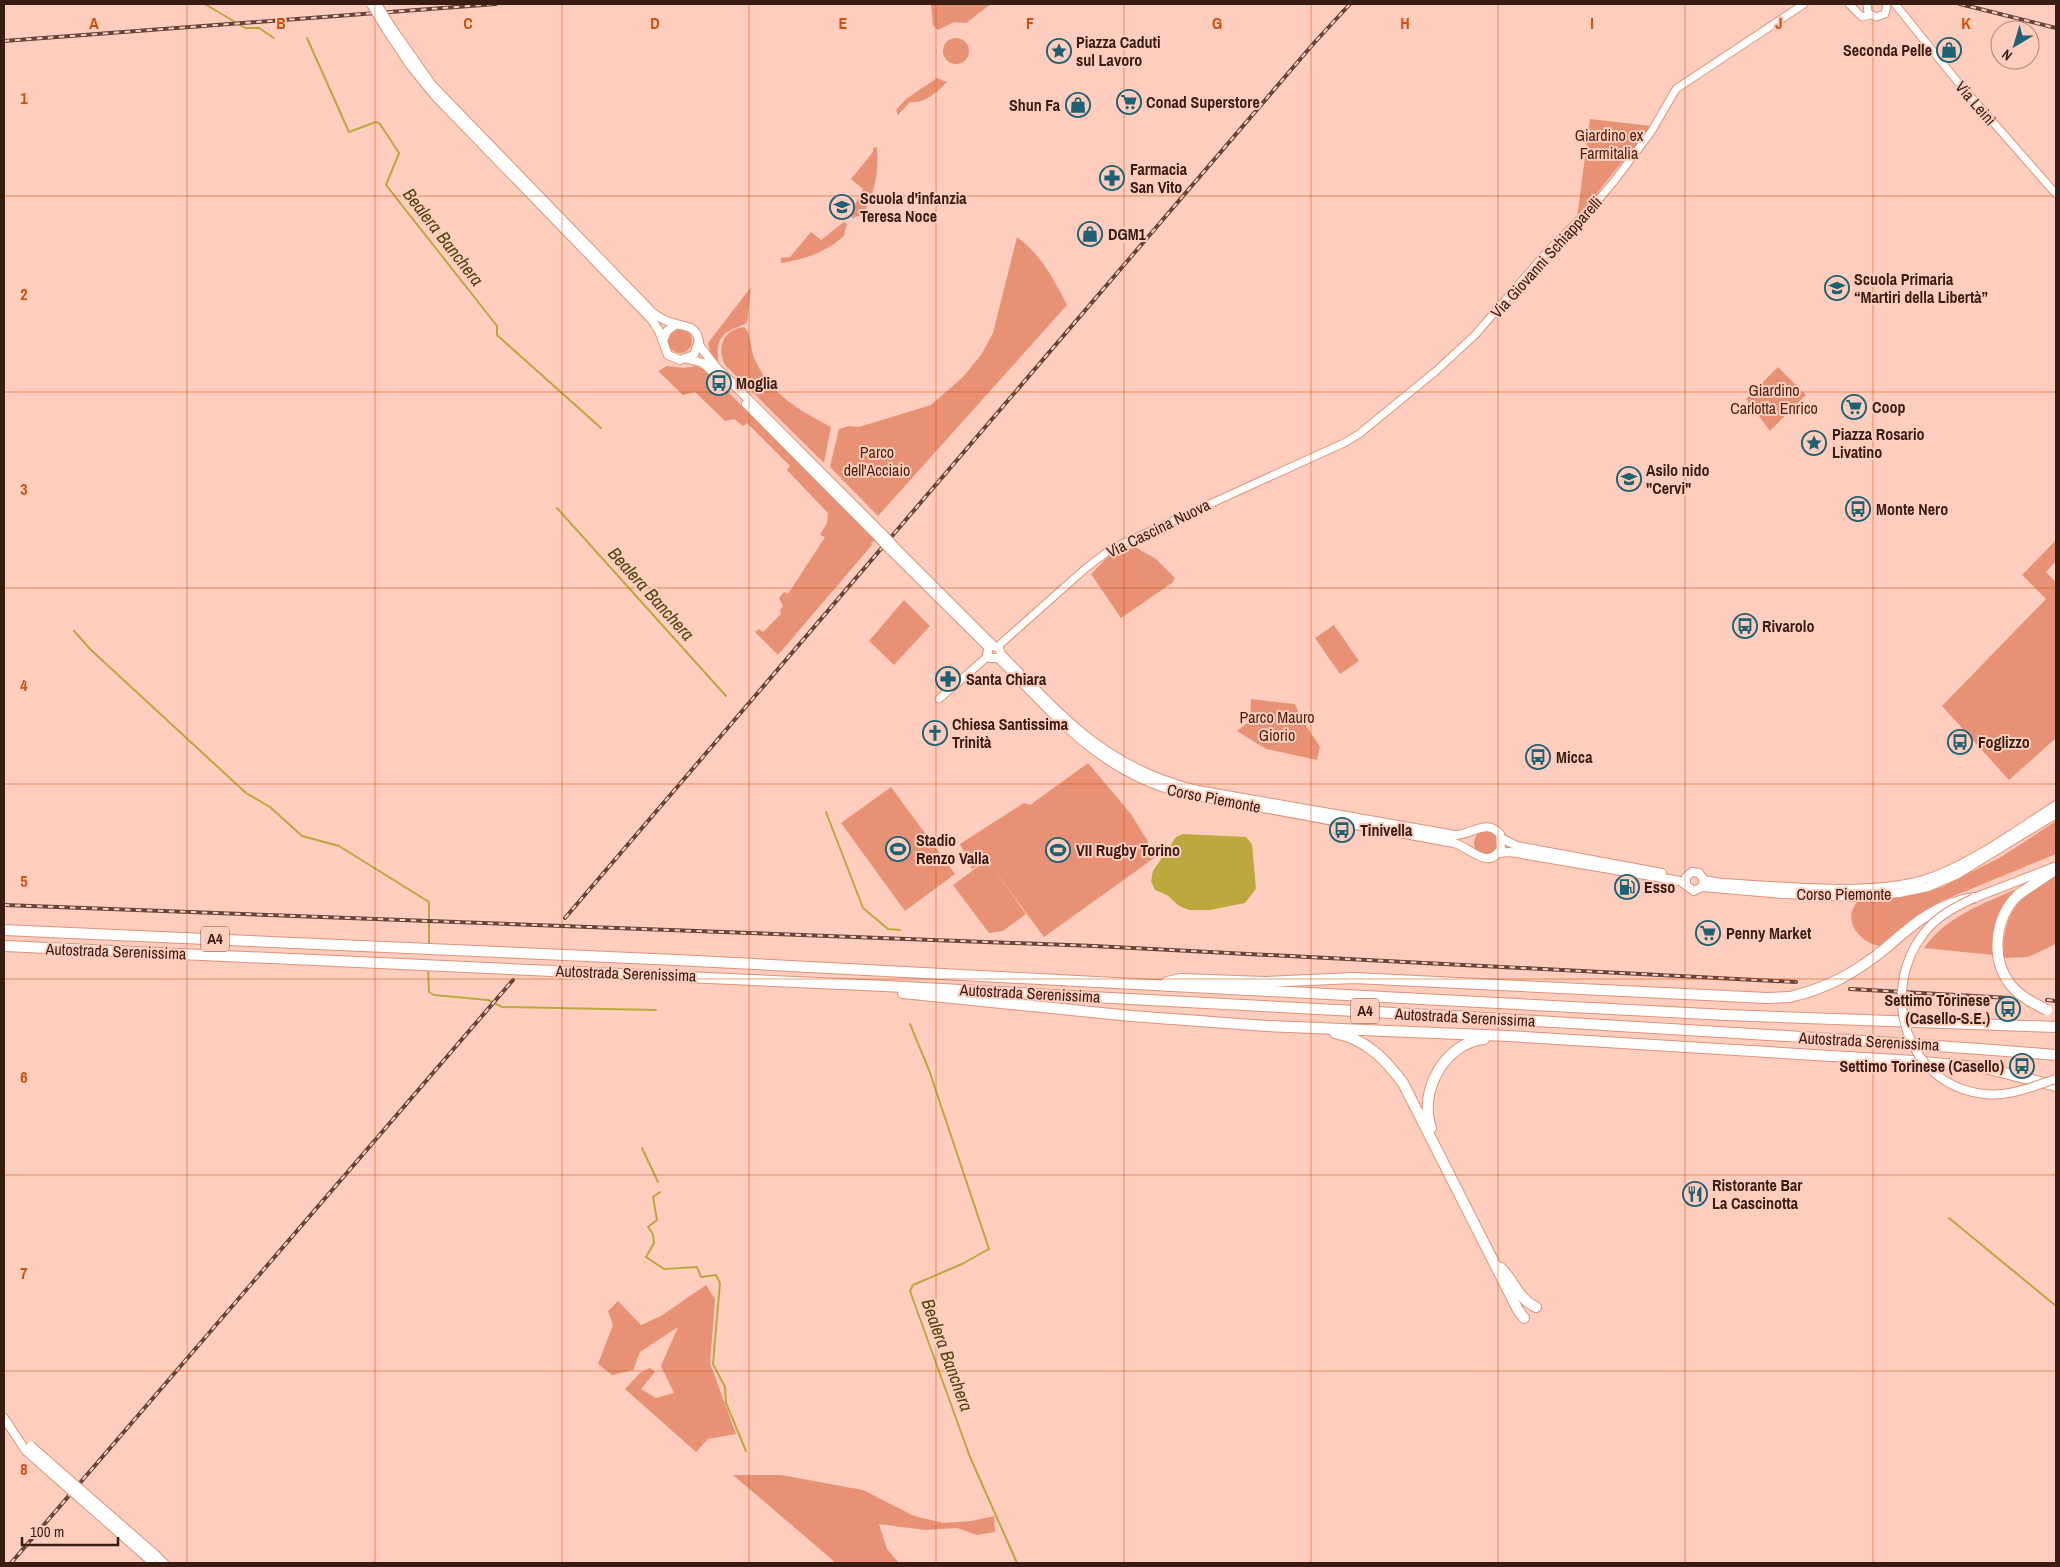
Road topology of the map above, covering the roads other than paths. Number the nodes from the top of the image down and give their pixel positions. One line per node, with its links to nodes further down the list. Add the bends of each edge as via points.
1 (370, 4): 8 (main road, bridge)
2 (377, 4): 8 (main road, bridge)
3 (1804, 4): 14 (street, Via Giovanni Schiapparelli, via 1674,92 1651,132 1594,206 1547,252 1475,336 1436,371 1352,439)
4 (1849, 4): 7 (street, via 1862,17)
5 (1897, 6): 6 (street, Via Leinì); 9 (street, Via Leinì, via 1957,82)
6 (1887, 7): 7 (street, Via Leinì, via 1879,17)
7 (1868, 9)
8 (389, 29): 10 (main road, via 441,94 652,312); 11 (main road, via 426,86 652,320)
9 (2056, 194)
10 (676, 325): 11 (main road, via 667,331); 12 (main road, via 688,325 694,329)
11 (663, 341): 13 (main road, via 665,351 672,358)
12 (699, 345): 13 (main road); 15 (main road, via 716,367)
13 (688, 359): 15 (main road, via 707,366)
14 (1260, 480): 16 (street, Via Cascina Nuova, via 1103,554)
15 (881, 536): 16 (main road, bridge)
16 (995, 652): 17 (street, Via Cascina Nuova); 20 (main road, Corso Piemonte, via 1094,743 1123,763 1154,778 1198,790 1455,835); 22 (main road, Corso Piemonte, via 1086,744 1147,783 1181,793 1454,842)
17 (939, 699)
18 (2056, 805): 26 (main road, Corso Piemonte, via 1952,869 1906,884 1831,888)
19 (2056, 814): 26 (main road, Corso Piemonte, via 1956,875 1928,887 1899,893 1854,897 1750,892)
20 (1476, 830): 21 (main road, via 1484,826 1493,828); 22 (main road, via 1470,838)
21 (1502, 838): 23 (main road); 25 (main road, via 1517,846)
22 (1472, 852): 23 (main road, via 1484,859)
23 (1498, 853): 25 (main road, via 1510,852)
24 (2056, 868): 27 (main road); 32 (highway, bridge, via 2018,895 2004,913 1999,928 1999,959 2008,982 2019,994)
25 (1686, 880): 26 (main road, via 1694,891); 26 (main road, via 1690,873 1697,872)
26 (1703, 883)
27 (1974, 898): 31 (highway, bridge, via 1935,909 1851,975 1818,990 1790,997 1354,978 1265,982 1181,979); 37 (main road, bridge, via 1951,909 1925,932 1906,965 1901,1004 1908,1035 1932,1068 1967,1090 2003,1094)
28 (4, 930): 31 (highway, Autostrada Serenissima / A4)
29 (4, 946): 30 (highway, Autostrada Serenissima / A4)
30 (773, 979): 33 (highway, via 1131,1016); 36 (highway, Autostrada Serenissima / A4, via 1398,1013)
31 (1149, 985): 34 (highway, Autostrada Serenissima / A4, via 1726,1015)
32 (2051, 1011)
33 (1267, 1026): 35 (highway); 39 (highway, via 1343,1034 1378,1052 1403,1083 1524,1318)
34 (2056, 1027)
35 (1508, 1036): 38 (highway, via 1913,1061 1986,1068); 39 (highway, via 1475,1040 1449,1056 1436,1072 1428,1103 1428,1120 1434,1135)
36 (2056, 1055)
37 (2056, 1079)
38 (2056, 1086)
39 (1501, 1268): 40 (highway, via 1522,1299)
40 (1536, 1307)
41 (4, 1418): 42 (main road, bridge, via 28,1449)
42 (154, 1561): 43 (main road)
43 (164, 1563)

